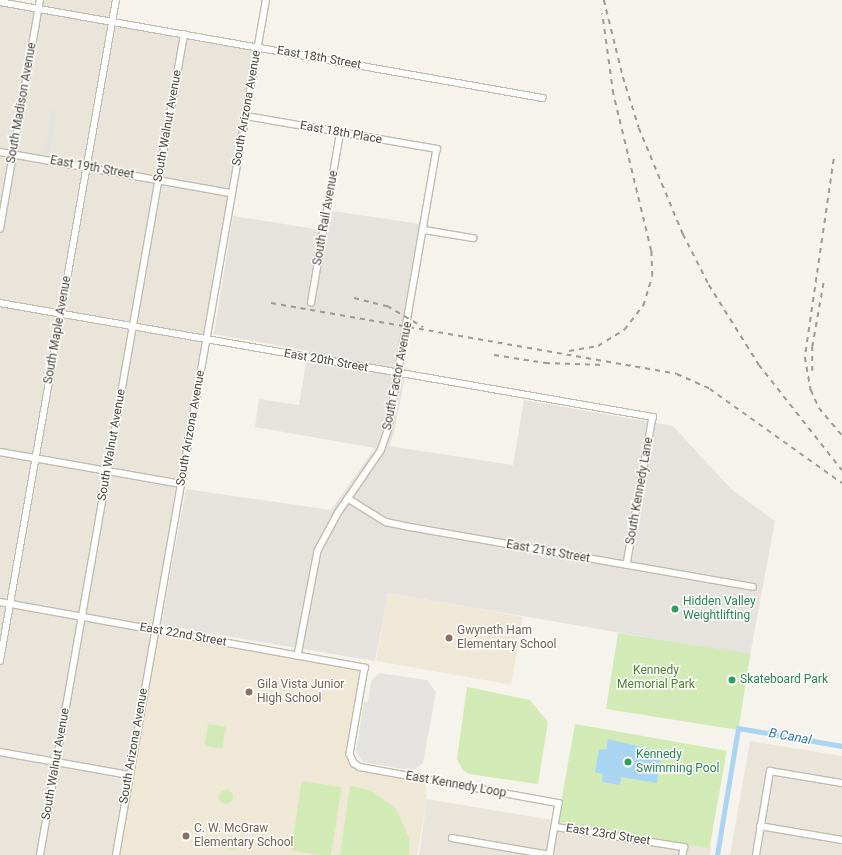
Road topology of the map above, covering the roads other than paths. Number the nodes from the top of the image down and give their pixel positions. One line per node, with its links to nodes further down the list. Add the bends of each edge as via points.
1 (40, 0): 5 (street, South Madison Avenue)
2 (116, 0): 6 (street, South Maple Avenue)
3 (266, 0): 8 (street, South Arizona Avenue)
4 (0, 2): 5 (street, East 18th Street)
5 (39, 9): 6 (street, East 18th Street); 14 (street, South Madison Avenue)
6 (112, 22): 7 (street, East 18th Street); 15 (street, South Maple Avenue)
7 (184, 35): 8 (street, East 18th Street); 16 (street, South Walnut Avenue)
8 (258, 48): 9 (street, East 18th Street); 10 (street, South Arizona Avenue)
9 (543, 98)
10 (246, 116): 11 (street, East 18th Place); 17 (street, South Arizona Avenue)
11 (340, 133): 12 (street, East 18th Place); 22 (street, South Rail Avenue)
12 (437, 149): 19 (street, South Factor Avenue)
13 (0, 152): 14 (street, East 19th Street)
14 (13, 154): 15 (street, East 19th Street); 18 (street, South Madison Avenue)
15 (86, 167): 16 (street, East 19th Street); 23 (street, South Maple Avenue)
16 (159, 180): 17 (street, East 19th Street); 24 (street, South Walnut Avenue)
17 (231, 193): 25 (street, South Arizona Avenue)
18 (0, 229)
19 (424, 230): 20 (street); 26 (street, South Factor Avenue)
20 (473, 238)
21 (0, 303): 23 (street, East 20th Street)
22 (311, 303)
23 (61, 314): 24 (street, East 20th Street); 29 (street, South Maple Avenue)
24 (133, 326): 25 (street, East 20th Street); 30 (street, South Walnut Avenue)
25 (207, 340): 26 (street, East 20th Street); 31 (street, South Arizona Avenue)
26 (398, 373): 27 (street, East 20th Street); 32 (street, South Factor Avenue, via 389,428 381,451)
27 (653, 417): 33 (street, South Kennedy Lane)
28 (0, 452): 29 (street)
29 (36, 458): 30 (street); 36 (street, South Maple Avenue)
30 (108, 470): 31 (street); 37 (street, South Walnut Avenue)
31 (181, 484): 38 (street, South Arizona Avenue)
32 (349, 499): 33 (street, East 21st Street, via 392,523); 39 (street, South Factor Avenue, via 318,551)
33 (627, 565): 34 (street, East 21st Street)
34 (753, 586)
35 (0, 602): 36 (street, East 22nd Street)
36 (10, 604): 37 (street, East 22nd Street); 40 (street, South Maple Avenue)
37 (82, 617): 38 (street, East 22nd Street); 42 (street, South Walnut Avenue)
38 (154, 630): 39 (street, East 22nd Street); 44 (street, South Arizona Avenue)
39 (298, 656): 43 (street, East 22nd Street, via 365,668 350,754)
40 (0, 661)
41 (0, 752): 42 (street)
42 (56, 762): 44 (street); 50 (street, South Walnut Avenue)
43 (354, 763): 47 (street, East Kennedy Loop, via 360,767 560,804)
44 (129, 775): 51 (street, South Arizona Avenue)
45 (842, 783): 46 (street, via 770,771)
46 (760, 826): 49 (street); 54 (street)
47 (556, 827): 52 (street); 53 (street, East 23rd Street, via 684,847)
48 (452, 838): 52 (street)
49 (842, 840)
50 (40, 855)
51 (116, 855)
52 (550, 855)
53 (683, 855)
54 (756, 855)

